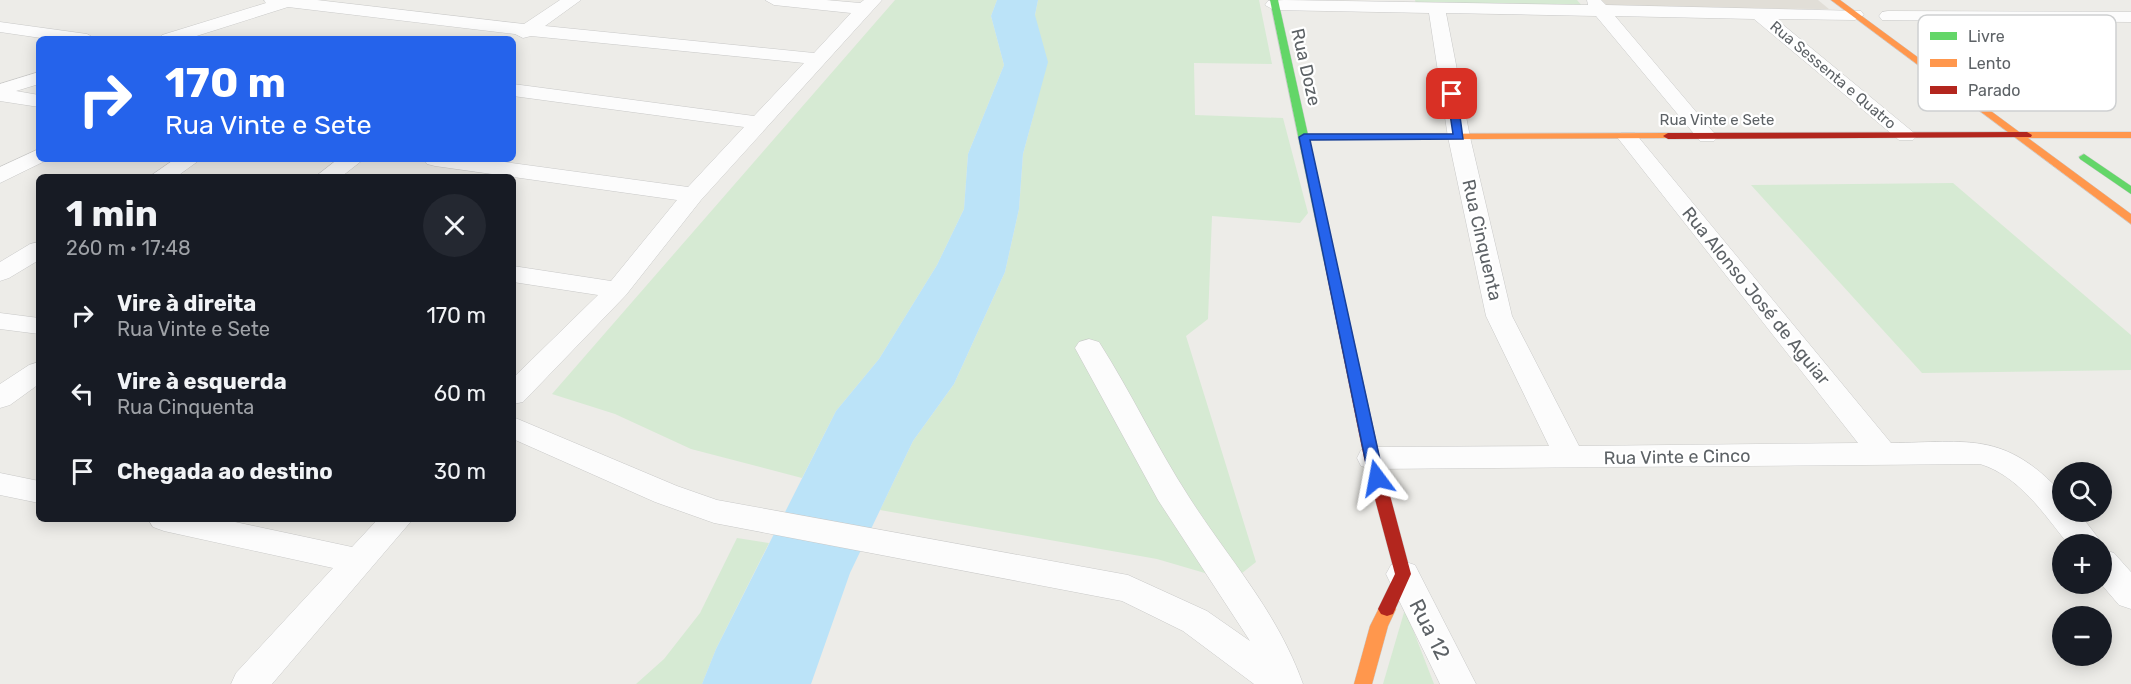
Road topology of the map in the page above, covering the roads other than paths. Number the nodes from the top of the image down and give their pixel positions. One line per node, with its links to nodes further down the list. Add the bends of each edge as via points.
1 (572, 0): 19 (street)
2 (774, 0): 8 (street)
3 (1835, 0): 13 (street)
4 (2126, 0): 7 (street)
5 (284, 1): 19 (street); 21 (street)
6 (1274, 3): 10 (street); 37 (street, Rua Doze)
7 (2131, 3)
8 (869, 4): 23 (street)
9 (1598, 6): 10 (street); 12 (street); 40 (street)
10 (1437, 9): 38 (street, Rua Cinquenta)
11 (1881, 10): 14 (street); 18 (street)
12 (1760, 14): 13 (street); 36 (street, Rua Sessenta e Quatro)
13 (1855, 15): 24 (street)
14 (2037, 15)
15 (2116, 18): 16 (street)
16 (2131, 18)
17 (0, 27): 20 (street)
18 (1906, 29)
19 (528, 30): 22 (street); 23 (street)
20 (65, 36)
21 (177, 36)
22 (516, 38)
23 (818, 59): 32 (street)
24 (1918, 62)
25 (36, 79): 26 (street)
26 (0, 90)
27 (516, 90): 32 (street)
28 (0, 95): 29 (street)
29 (36, 101)
30 (1984, 111): 33 (street)
31 (2035, 122): 34 (street)
32 (759, 123): 49 (street)
33 (2016, 135): 34 (street, Rua Vinte e Sete); 36 (street, Rua Vinte e Sete); 50 (street)
34 (2053, 135): 35 (street, Rua Vinte e Sete); 48 (street)
35 (2131, 135)
36 (1906, 136): 40 (street, Rua Vinte e Sete)
37 (1304, 137): 38 (street, Rua Vinte e Sete); 63 (street, Rua Doze)
38 (1459, 137): 39 (street, Rua Vinte e Sete); 64 (street, Rua Cinquenta, via 1499,316)
39 (1628, 137): 40 (street, Rua Vinte e Sete); 62 (street, Rua Alonso José de Aguiar)
40 (1707, 137)
41 (36, 157): 47 (street)
42 (185, 162): 45 (street)
43 (348, 162): 46 (street)
44 (456, 162): 49 (street)
45 (165, 174)
46 (330, 174)
47 (0, 176)
48 (2131, 191)
49 (693, 195): 54 (street)
50 (2131, 220)
51 (36, 251): 52 (street)
52 (0, 273)
53 (516, 274): 54 (street)
54 (617, 290): 59 (street)
55 (0, 321): 56 (street)
56 (36, 326)
57 (1089, 348): 75 (street, via 1157,472 1265,633 1277,656)
58 (36, 373): 60 (street)
59 (516, 392)
60 (0, 398)
61 (516, 428): 75 (street, via 714,511 1128,589 1195,621)
62 (1883, 454): 64 (street, Rua Vinte e Cinco); 69 (street, Rua Vinte e Cinco, via 1981,453 2011,464 2029,478)
63 (1372, 458): 64 (street, Rua Vinte e Cinco); 72 (street, Rua Doze)
64 (1570, 458)
65 (0, 484): 66 (street)
66 (36, 491)
67 (178, 522): 70 (street)
68 (394, 522): 70 (street)
69 (2078, 534)
70 (359, 561): 74 (street)
71 (2112, 573): 73 (street)
72 (1403, 574): 76 (street, via 1379,626); 77 (street, Rua 12)
73 (2131, 595)
74 (249, 684)
75 (1283, 684)
76 (1364, 684)
77 (1458, 684)

